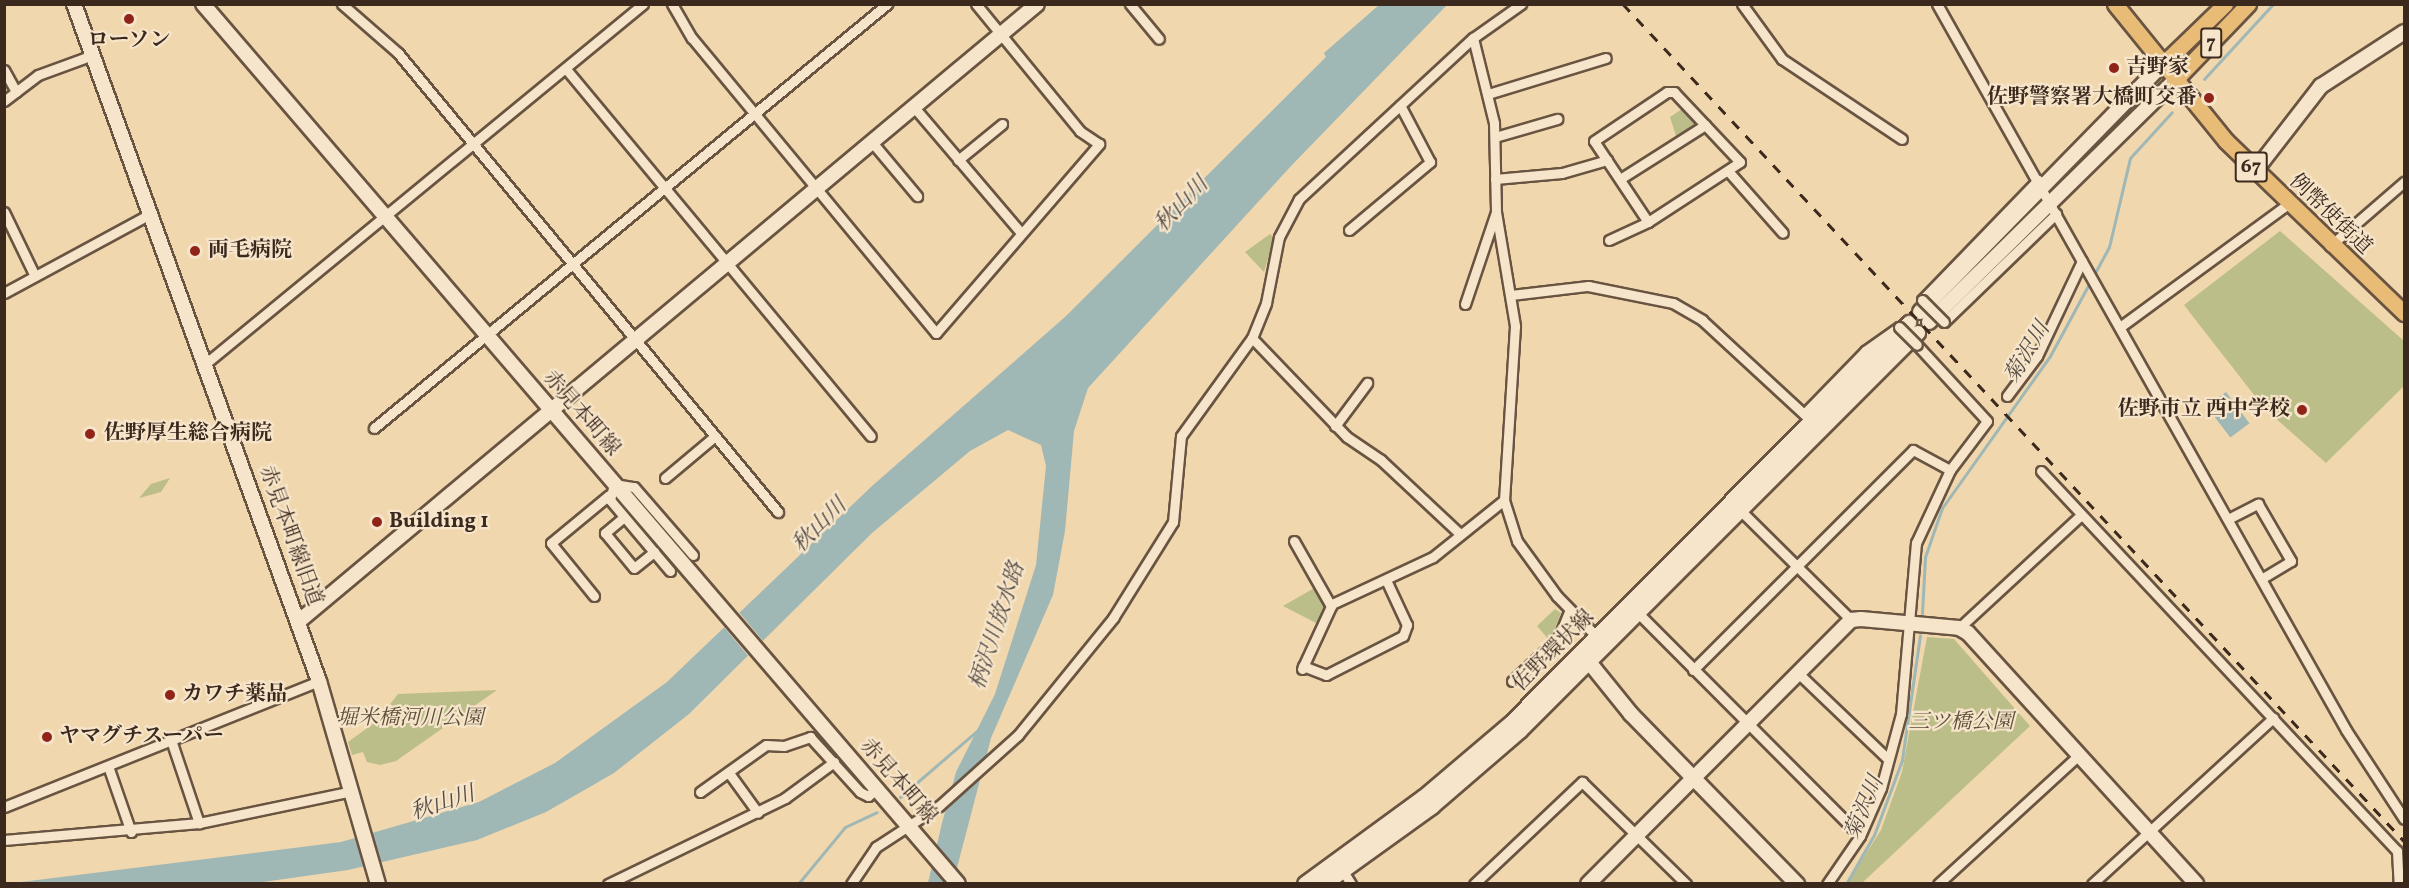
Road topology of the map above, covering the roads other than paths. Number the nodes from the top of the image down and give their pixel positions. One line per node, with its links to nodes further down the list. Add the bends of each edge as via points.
1 (74, 4): 20 (street, 赤見本町線旧道)
2 (203, 4): 54 (street, 赤見本町線)
3 (643, 4): 23 (street)
4 (672, 4): 31 (street, via 692,38)
5 (887, 4): 31 (street)
6 (976, 4): 17 (street)
7 (1037, 4): 17 (street)
8 (1130, 4): 19 (street)
9 (1521, 4): 18 (street)
10 (1742, 4): 36 (street, via 1782,59)
11 (1938, 4): 49 (street)
12 (2115, 4): 22 (main road, 例幣使街道 / 67)
13 (2225, 4): 22 (main road, 7)
14 (2248, 4): 25 (main road, 7)
15 (348, 6): 38 (street, via 398,53)
16 (2404, 32): 41 (street, via 2321,86)
17 (1000, 35): 30 (street); 57 (street, via 1080,131 1099,144)
18 (1473, 38): 27 (street); 29 (street)
19 (1159, 39)
20 (93, 55): 26 (street, via 38,75); 53 (street, 赤見本町線旧道)
21 (1606, 58): 27 (street)
22 (2161, 66): 25 (main road, 例幣使街道 / 67); 49 (street)
23 (566, 69): 38 (street); 47 (street)
24 (4, 70): 26 (street)
25 (2174, 81): 41 (main road, 例幣使街道 / 67); 49 (street)
26 (16, 92): 28 (street)
27 (1488, 94): 35 (street)
28 (4, 101)
29 (1400, 105): 56 (street, via 1430,162); 74 (street, via 1293,208 1279,237 1266,303)
30 (914, 106): 37 (street); 39 (street)
31 (755, 112): 46 (street); 47 (street)
32 (1557, 119): 35 (street)
33 (1002, 124): 39 (street)
34 (1705, 125): 40 (street, via 1674,92 1667,92 1596,137); 42 (street, via 1740,162); 44 (street)
35 (1496, 137): 43 (street)
36 (1902, 139)
37 (871, 141): 46 (street); 48 (street)
38 (474, 144): 54 (street); 63 (street)
39 (958, 160): 57 (street)
40 (1607, 160): 43 (street, via 1562,173); 44 (street)
41 (2255, 171): 50 (main road, 例幣使街道 / 67)
42 (1729, 172): 55 (street); 58 (street)
43 (1495, 179): 52 (street)
44 (1620, 179): 55 (street)
45 (2404, 182): 60 (street)
46 (817, 185): 57 (street, via 936,333); 61 (street)
47 (664, 188): 61 (street); 63 (street)
48 (917, 196)
49 (2047, 196): 62 (street); 69 (street); 69 (street); 69 (street)
50 (2288, 204): 60 (main road, 例幣使街道 / 67); 70 (street)
51 (4, 212): 64 (street)
52 (1496, 213): 66 (street); 67 (street)
53 (150, 214): 64 (street); 75 (street, 赤見本町線旧道)
54 (385, 217): 72 (street, 赤見本町線); 75 (street)
55 (1648, 222): 59 (street)
56 (1349, 230)
57 (1021, 233)
58 (1783, 233)
59 (1609, 240)
60 (2330, 246): 68 (main road, 例幣使街道 / 67)
61 (726, 262): 73 (street); 82 (street)
62 (2083, 263): 70 (street); 77 (street, via 2037,356)
63 (572, 264): 72 (street); 73 (street)
64 (35, 276): 65 (street)
65 (4, 293)
66 (1511, 296): 71 (street, via 1588,286 1673,303 1702,320 1804,414 1865,351); 87 (street, via 1516,360)
67 (1465, 304)
68 (2404, 313)
69 (1929, 314)
70 (2120, 327): 92 (street)
71 (1911, 332): 83 (street, via 1987,421); 88 (street, 佐野環状線)
72 (486, 336): 78 (street, 赤見本町線); 80 (street)
73 (633, 337): 78 (street); 81 (street)
74 (1252, 338): 79 (street); 131 (street, via 1180,436 1173,522 1112,621 994,759)
75 (205, 364): 106 (street, 赤見本町線旧道)
76 (1367, 383): 79 (street)
77 (2007, 396)
78 (549, 410): 86 (street, 赤見本町線); 106 (street)
79 (1335, 426): 93 (street)
80 (374, 428)
81 (715, 436): 85 (street); 89 (street)
82 (871, 436)
83 (1950, 470): 97 (street, via 1913,450); 107 (street, via 1916,543)
84 (2041, 471): 90 (street)
85 (665, 477)
86 (612, 490): 91 (street); 96 (street, via 634,487); 101 (street, via 551,543); 124 (street, 赤見本町線, via 690,572)
87 (1504, 500): 93 (street); 103 (street, via 1516,541)
88 (1736, 507): 97 (street); 104 (street, 佐野環状線); 109 (street, 佐野環状線)
89 (778, 512)
90 (2081, 515): 108 (street); 115 (street)
91 (624, 517): 95 (street); 95 (street, via 605,533 634,568)
92 (2228, 519): 99 (street); 99 (street, via 2254,503 2274,532 2290,563)
93 (1460, 533): 100 (street, via 1433,557)
94 (1294, 541): 102 (street)
95 (654, 552): 98 (street)
96 (693, 555)
97 (1797, 564): 105 (street); 111 (street)
98 (670, 571)
99 (2263, 578): 129 (street, via 2358,750)
100 (1386, 580): 102 (street); 102 (street, via 1407,625 1403,636 1326,675 1302,667)
101 (594, 596)
102 (1331, 606)
103 (1570, 610): 109 (street); 114 (street, via 1558,639)
104 (1639, 614): 109 (street, 佐野環状線); 111 (street)
105 (1851, 620): 107 (street); 112 (street)
106 (298, 622): 113 (street, 赤見本町線旧道)
107 (1908, 623): 108 (street); 119 (street, via 1901,714)
108 (1959, 628): 118 (street)
109 (1602, 642): 110 (street, 佐野環状線)
110 (1586, 658): 123 (street); 137 (street, 佐野環状線)
111 (1693, 670): 116 (street)
112 (1798, 673): 116 (street); 119 (street)
113 (319, 681): 117 (street); 125 (street, 赤見本町線旧道)
114 (1512, 681)
115 (2273, 718): 133 (street); 152 (street, via 2397,851)
116 (1747, 724): 123 (street); 135 (street)
117 (171, 740): 121 (street); 130 (street)
118 (2079, 755): 133 (street); 149 (street)
119 (1888, 759): 135 (street)
120 (834, 762): 122 (street, via 810,737 784,746 766,745); 124 (street, via 863,794); 128 (street)
121 (108, 766): 127 (street); 132 (street)
122 (729, 773): 126 (street); 128 (street)
123 (1693, 778): 134 (street); 147 (street)
124 (876, 789): 131 (street, 赤見本町線)
125 (352, 791): 130 (street); 138 (street, 赤見本町線旧道)
126 (700, 792)
127 (4, 807)
128 (758, 813): 139 (street)
129 (2404, 819)
130 (199, 823): 132 (street)
131 (910, 827): 140 (street, via 864,858); 141 (street, 赤見本町線)
132 (131, 832): 136 (street)
133 (2148, 832): 150 (street); 151 (street)
134 (1638, 834): 144 (street, via 1582,782); 145 (street); 146 (street)
135 (1860, 836): 148 (street)
136 (4, 840)
137 (1344, 872): 142 (street, 佐野環状線); 143 (street, 佐野環状線)
138 (378, 884)
139 (608, 884)
140 (851, 884)
141 (958, 884)
142 (1305, 884)
143 (1325, 884)
144 (1474, 884)
145 (1588, 884)
146 (1686, 884)
147 (1797, 884)
148 (1827, 884)
149 (1938, 884)
150 (2092, 884)
151 (2196, 884)
152 (2399, 884)

